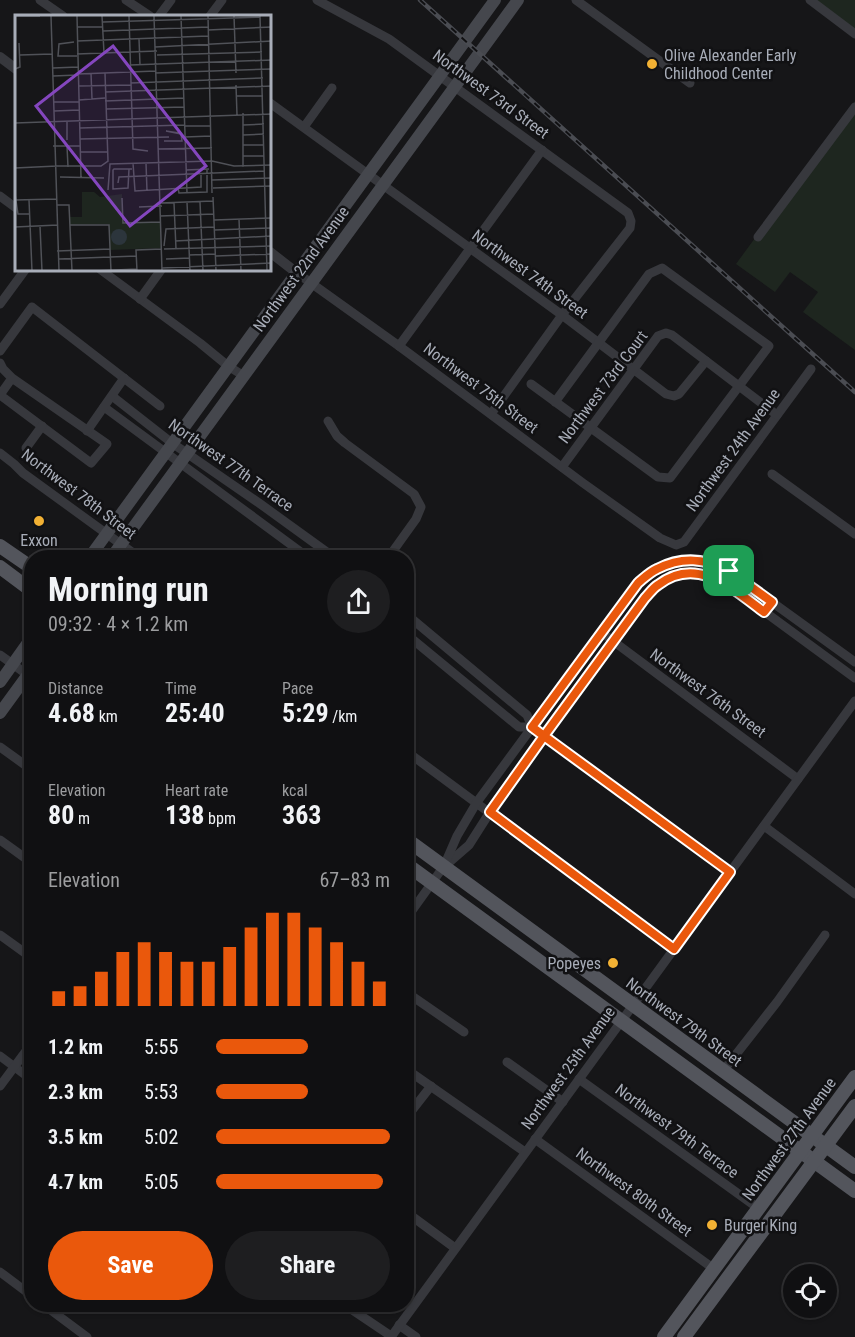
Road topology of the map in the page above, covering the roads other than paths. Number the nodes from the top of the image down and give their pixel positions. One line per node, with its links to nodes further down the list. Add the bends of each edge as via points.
1 (40, 0): 10 (street)
2 (126, 0): 11 (street)
3 (171, 0): 12 (street)
4 (222, 0): 13 (street)
5 (317, 0): 17 (street, Northwest 73rd Street, via 389,39)
6 (495, 0): 17 (main road, Northwest 22nd Avenue)
7 (518, 0): 19 (main road, Northwest 22nd Avenue)
8 (576, 0): 18 (street)
9 (810, 0): 14 (street)
10 (62, 15)
11 (148, 15)
12 (160, 15)
13 (211, 15)
14 (855, 34)
15 (0, 57): 16 (street)
16 (15, 68)
17 (440, 76): 19 (street, Northwest 73rd Street); 25 (main road, Northwest 22nd Avenue)
18 (690, 83)
19 (455, 87): 24 (street, Northwest 73rd Street); 26 (main road, Northwest 22nd Avenue)
20 (332, 88): 23 (street)
21 (272, 104): 23 (street, Northwest 74th Street)
22 (855, 107): 29 (street)
23 (304, 128): 25 (street, Northwest 74th Street)
24 (542, 150): 30 (street); 39 (street, Northwest 73rd Street, via 628,213 631,221 630,228)
25 (368, 175): 26 (street, Northwest 74th Street); 35 (main road, Northwest 22nd Avenue)
26 (383, 185): 30 (street, Northwest 74th Street); 36 (main road, Northwest 22nd Avenue)
27 (0, 196): 28 (street)
28 (15, 207)
29 (758, 237)
30 (470, 248): 39 (street, Northwest 74th Street); 41 (street)
31 (272, 254): 35 (street, Northwest 75th Street)
32 (24, 272): 38 (street)
33 (104, 272): 37 (street)
34 (160, 272): 37 (street)
35 (297, 273): 36 (street, Northwest 75th Street); 45 (main road, Northwest 22nd Avenue)
36 (312, 283): 41 (street, Northwest 75th Street); 48 (main road, Northwest 22nd Avenue)
37 (140, 299): 45 (street)
38 (0, 304)
39 (562, 315): 40 (street, Northwest 74th Street); 57 (street)
40 (598, 343): 47 (street, Northwest 74th Street); 52 (street, via 649,274 662,268 769,346); 54 (street)
41 (399, 346): 57 (street, Northwest 75th Street)
42 (0, 351): 50 (street, via 32,307)
43 (706, 361): 47 (street, Northwest 74th Street, via 682,392 674,396); 47 (street, Northwest 73rd Court, via 666,333 658,336); 52 (street)
44 (0, 363): 49 (street)
45 (228, 366): 48 (street); 64 (main road, Northwest 22nd Avenue)
46 (811, 369): 58 (street, Northwest 24th Avenue)
47 (633, 370): 61 (street, Northwest 73rd Court)
48 (244, 376): 66 (main road, Northwest 22nd Avenue)
49 (12, 378): 60 (street, via 0,395); 62 (street)
50 (124, 378): 53 (street); 55 (street)
51 (531, 384): 54 (street)
52 (739, 386): 58 (street); 61 (street, via 670,478 658,477)
53 (112, 396): 56 (street); 64 (street, Northwest 77th Terrace)
54 (555, 402): 61 (street)
55 (160, 406)
56 (104, 407): 62 (street); 64 (street, Northwest 77th Terrace)
57 (491, 414): 67 (street, Northwest 75th Street)
58 (777, 415): 72 (street, Northwest 24th Avenue, via 684,542)
59 (328, 421): 79 (street, via 337,436 414,494 421,507)
60 (42, 426): 62 (street, via 91,463 107,444); 63 (street)
61 (591, 428): 67 (street, Northwest 73rd Court)
62 (87, 431)
63 (26, 448)
64 (169, 448): 66 (street, Northwest 77th Terrace); 69 (main road, Northwest 22nd Avenue)
65 (0, 453): 69 (street, Northwest 78th Street)
66 (184, 458): 71 (main road, Northwest 22nd Avenue); 77 (street, Northwest 77th Terrace); 78 (street, Northwest 77th Terrace)
67 (562, 467): 72 (street, Northwest 75th Street, via 660,538)
68 (772, 474): 70 (street)
69 (106, 534): 71 (street, Northwest 78th Street); 74 (main road, Northwest 22nd Avenue)
70 (855, 534)
71 (122, 544): 75 (main road, Northwest 22nd Avenue); 76 (street, Northwest 78th Street)
72 (676, 544)
73 (0, 546): 80 (main road)
74 (95, 550)
75 (117, 550)
76 (130, 550)
77 (299, 550)
78 (323, 550)
79 (394, 550)
80 (24, 562)
81 (0, 567): 82 (main road)
82 (24, 585)
83 (772, 602): 84 (street); 86 (street, via 717,564 681,560 657,569 638,583); 87 (street)
84 (764, 612): 89 (street, via 717,579 680,574 657,585); 90 (street)
85 (414, 621): 93 (street)
86 (601, 632): 89 (street, Northwest 76th Street); 103 (street)
87 (820, 637): 90 (street); 94 (street)
88 (414, 640): 96 (street)
89 (613, 642): 104 (street); 108 (street, Northwest 76th Street)
90 (812, 647): 98 (street)
91 (24, 648): 95 (main road)
92 (0, 655): 95 (street)
93 (455, 655): 96 (street); 103 (street, via 527,715)
94 (855, 662)
95 (13, 664): 97 (street); 99 (main road)
96 (446, 666): 103 (street, via 519,727)
97 (24, 670)
98 (855, 678)
99 (0, 682)
100 (24, 682): 102 (main road)
101 (855, 700): 108 (street, Northwest 25th Avenue)
102 (0, 713)
103 (532, 727): 104 (street); 109 (street)
104 (544, 736): 110 (street); 117 (street)
105 (0, 747): 107 (street)
106 (414, 757): 109 (street)
107 (24, 764)
108 (798, 779): 111 (street, Northwest 25th Avenue)
109 (477, 802): 110 (street); 115 (street)
110 (490, 812): 115 (street, via 469,845); 124 (street)
111 (764, 826): 117 (street, Northwest 25th Avenue); 119 (street)
112 (0, 840): 114 (street)
113 (414, 845): 115 (main road, Northwest 79th Street)
114 (24, 857)
115 (444, 866): 118 (street); 122 (main road, Northwest 79th Street)
116 (414, 870): 118 (main road)
117 (730, 872): 124 (street, Northwest 25th Avenue)
118 (432, 883): 120 (street); 125 (main road)
119 (855, 893)
120 (414, 908)
121 (0, 935): 126 (street)
122 (538, 935): 125 (main road); 128 (main road, Northwest 79th Street)
123 (825, 935): 135 (street)
124 (674, 949): 128 (street, Northwest 25th Avenue)
125 (526, 951): 129 (main road)
126 (24, 952)
127 (414, 998): 130 (street)
128 (632, 1005): 129 (street, Northwest 25th Avenue); 135 (main road, Northwest 79th Street)
129 (621, 1020): 139 (street, Northwest 25th Avenue); 148 (main road)
130 (464, 1032)
131 (24, 1054): 134 (street)
132 (0, 1056): 134 (street)
133 (507, 1062): 142 (street)
134 (14, 1067): 136 (street); 140 (street)
135 (723, 1071): 145 (main road, Northwest 79th Street)
136 (24, 1074)
137 (414, 1074): 141 (street)
138 (855, 1077): 145 (main road, Northwest 27th Avenue)
139 (579, 1079): 142 (street, Northwest 25th Avenue); 153 (street, Northwest 79th Terrace)
140 (0, 1086)
141 (431, 1086): 144 (street); 149 (street)
142 (563, 1102): 146 (street, Northwest 25th Avenue)
143 (855, 1106): 147 (main road, Northwest 27th Avenue)
144 (414, 1108)
145 (812, 1135): 147 (main road, Northwest 79th Street); 148 (main road, Northwest 27th Avenue)
146 (535, 1139): 149 (street, Northwest 25th Avenue); 156 (street, Northwest 80th Street)
147 (826, 1146): 150 (main road, Northwest 27th Avenue); 151 (main road, Northwest 79th Street)
148 (800, 1150): 150 (main road); 153 (main road, Northwest 27th Avenue)
149 (525, 1152): 155 (street, Northwest 25th Avenue)
150 (814, 1162): 152 (main road); 164 (main road, Northwest 27th Avenue)
151 (855, 1167)
152 (855, 1191)
153 (758, 1208): 156 (main road, Northwest 27th Avenue)
154 (414, 1218): 155 (street)
155 (455, 1248): 159 (street, Northwest 25th Avenue)
156 (714, 1269): 164 (main road, via 716,1281); 165 (main road, Northwest 27th Avenue)
157 (0, 1272): 158 (street)
158 (24, 1290)
159 (414, 1304)
160 (53, 1312): 167 (street)
161 (355, 1312): 166 (street)
162 (408, 1312): 163 (street, Northwest 25th Avenue)
163 (399, 1325): 166 (street, Northwest 25th Avenue); 168 (street)
164 (687, 1332)
165 (669, 1335)
166 (391, 1336)
167 (87, 1337)
168 (416, 1337)

